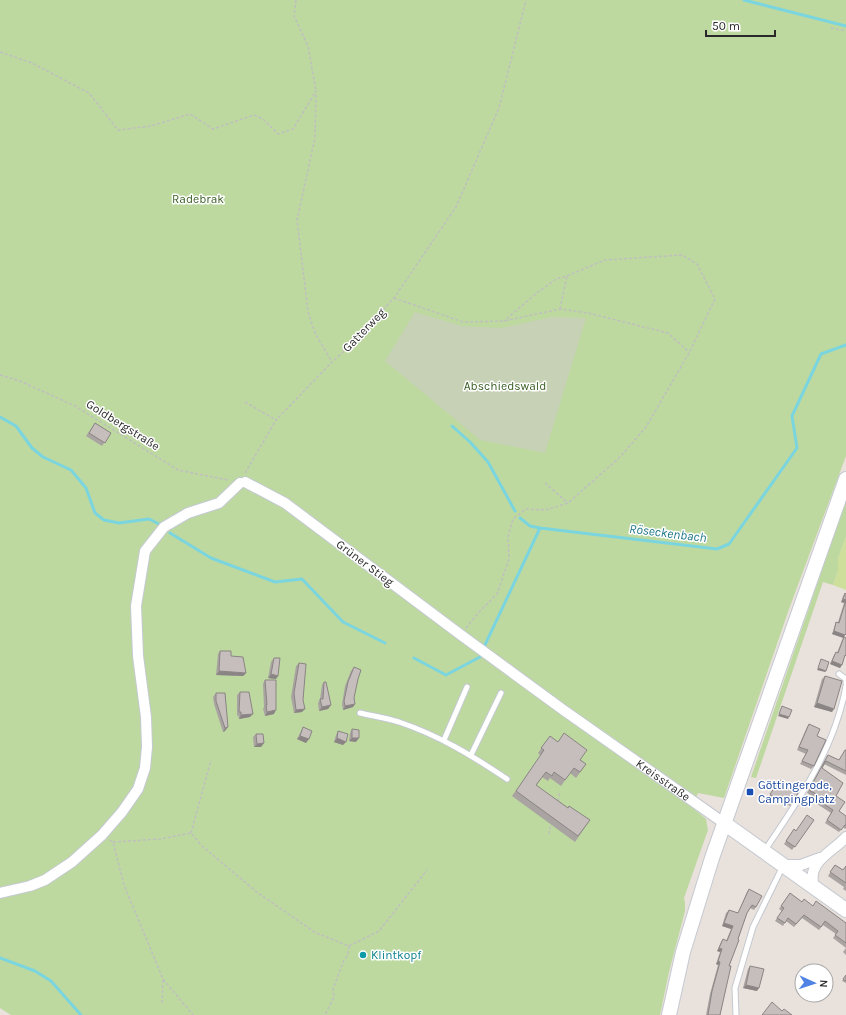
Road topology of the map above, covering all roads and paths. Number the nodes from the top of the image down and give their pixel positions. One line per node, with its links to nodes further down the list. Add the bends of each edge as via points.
1 (296, 0): 6 (path, via 294,16 308,46)
2 (526, 0): 8 (path, Gatterweg, via 499,108 456,207)
3 (831, 28): 4 (path)
4 (846, 31)
5 (0, 52): 6 (path, via 32,62 89,93 118,130 151,126 190,114 213,129 254,115 264,119 278,134 292,129)
6 (316, 91): 12 (path, via 315,138 297,220 308,312 315,333)
7 (567, 276): 9 (path); 10 (path, via 556,279); 11 (path, via 605,260 682,255 697,264 715,299)
8 (394, 298): 10 (path, via 463,322); 12 (path, Gatterweg)
9 (560, 309): 10 (path); 11 (path, via 588,313 668,333)
10 (504, 321)
11 (689, 353): 19 (path, via 646,427 618,458)
12 (332, 362): 15 (path, Gatterweg)
13 (0, 374): 17 (path, Goldbergstraße, via 75,406 178,470)
14 (245, 402): 15 (path)
15 (276, 420): 17 (path, Gatterweg)
16 (846, 480): 35 (main road)
17 (242, 482): 20 (street, Grüner Stieg, via 285,503); 38 (street, via 219,503 188,514 164,527 145,551 136,606 138,656 146,717 145,768 138,789)
18 (545, 483): 19 (path)
19 (568, 503): 20 (path, via 546,510 526,509 514,519 508,537 509,559 497,594)
20 (461, 635): 21 (street, Grüner Stieg)
21 (481, 650): 35 (street, Kreisstraße)
22 (839, 674): 23 (lane, via 846,679)
23 (846, 683)
24 (846, 686): 41 (lane, via 840,711 812,777)
25 (467, 687): 28 (lane)
26 (501, 693): 29 (lane)
27 (360, 714): 28 (lane, via 398,722)
28 (444, 740): 29 (lane)
29 (471, 755): 31 (lane)
30 (211, 760): 36 (path)
31 (507, 779)
32 (560, 792): 33 (path)
33 (556, 807)
34 (552, 821): 37 (path)
35 (724, 823): 41 (main road, Kreisstraße); 53 (main road, via 683,952)
36 (191, 833): 40 (path, via 160,839); 48 (path, via 202,846 258,893 316,933)
37 (549, 834)
38 (102, 835): 40 (path); 46 (street, via 72,862 46,880)
39 (846, 837): 42 (street)
40 (113, 842): 49 (path, via 124,886)
41 (764, 851): 43 (main road, Kreisstraße)
42 (820, 858): 43 (street, via 801,865); 45 (street, via 812,876)
43 (784, 865): 45 (main road, Kreisstraße); 54 (lane, via 753,927 735,988)
44 (427, 870): 48 (path, via 379,930)
45 (814, 887): 47 (main road, Kreisstraße)
46 (0, 893)
47 (846, 910)
48 (349, 946): 52 (path, via 348,955 333,990 334,997)
49 (162, 979): 50 (path); 51 (path)
50 (162, 1003)
51 (193, 1015)
52 (325, 1015)
53 (669, 1015)
54 (736, 1015)

